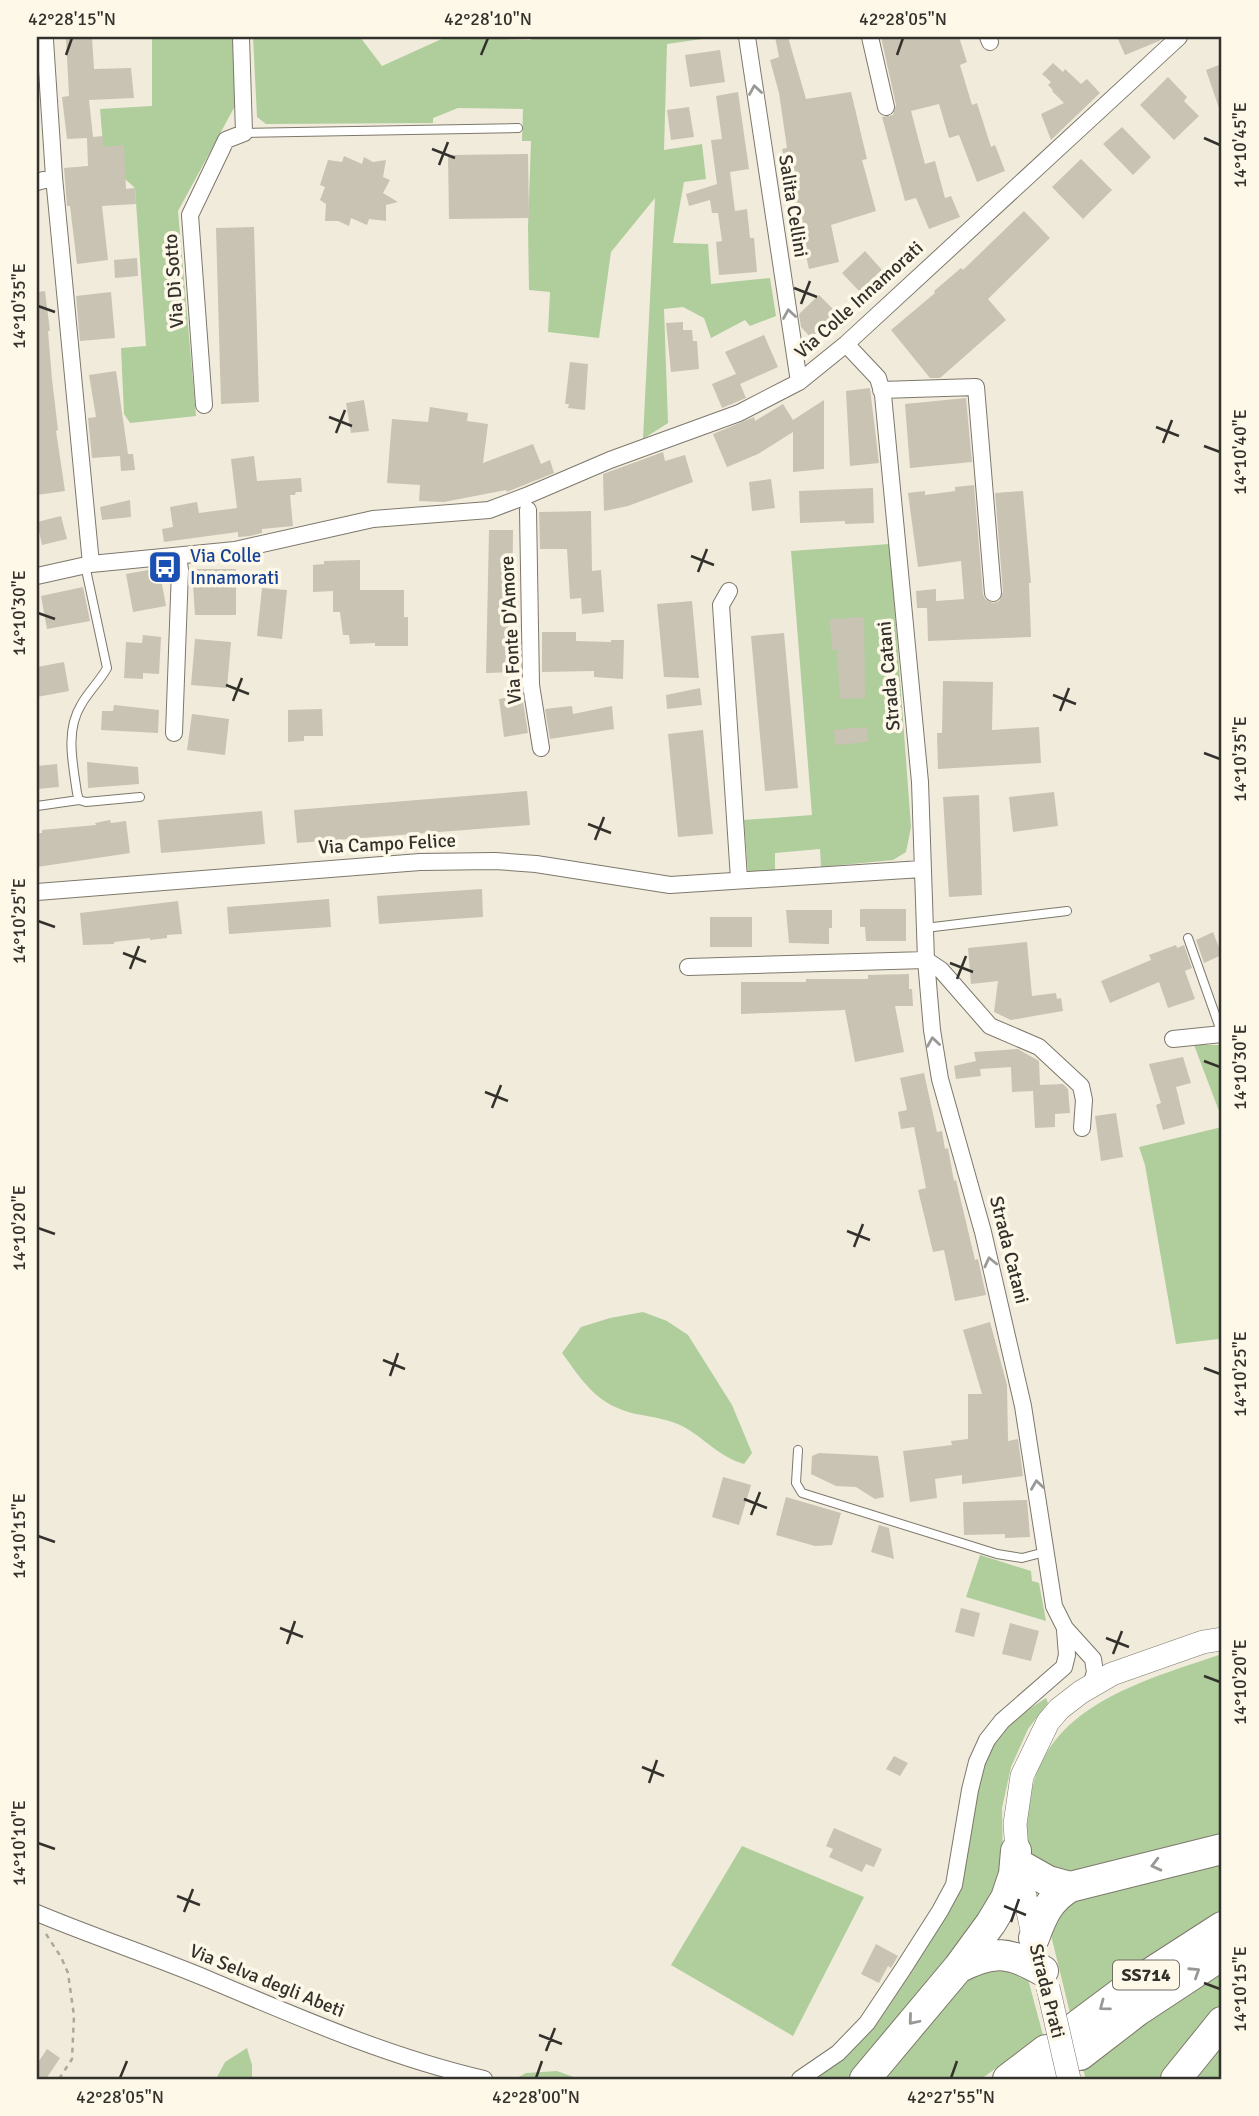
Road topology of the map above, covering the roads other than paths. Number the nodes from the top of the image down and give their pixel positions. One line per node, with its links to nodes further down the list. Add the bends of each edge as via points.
1 (241, 37): 8 (street)
2 (747, 37): 12 (street, Salita Cellini, one-way to 2)
3 (870, 37): 6 (street)
4 (1179, 37): 11 (street, Via Colle Innamorati)
5 (45, 40): 9 (street)
6 (886, 107)
7 (518, 128): 8 (lane)
8 (244, 133): 14 (street, Via Di Sotto, via 226,141 190,215)
9 (54, 177): 10 (street); 19 (street)
10 (37, 182)
11 (846, 344): 12 (street, Via Colle Innamorati); 13 (street, Strada Catani, via 878,378)
12 (799, 382): 15 (street, Via Colle Innamorati, via 739,413)
13 (881, 390): 22 (street, via 976,387); 28 (street, Strada Catani, via 919,769)
14 (204, 405)
15 (579, 474): 16 (street, Via Colle Innamorati); 17 (street, via 577,483)
16 (489, 510): 17 (street); 18 (street, Via Colle Innamorati, via 373,519 235,550)
17 (528, 510): 24 (street, Via Fonte D'Amore, via 531,685)
18 (178, 556): 19 (street, Via Colle Innamorati); 23 (street)
19 (88, 565): 20 (street, Via Colle Innamorati); 26 (lane, via 107,668 79,706 71,729)
20 (37, 576)
21 (729, 592): 29 (street, via 721,606)
22 (993, 593)
23 (174, 733)
24 (541, 748)
25 (140, 797): 26 (lane)
26 (79, 800): 27 (lane)
27 (37, 806)
28 (922, 869): 29 (street, Via Campo Felice); 32 (street, Strada Catani)
29 (739, 879): 30 (street, Via Campo Felice, via 670,885 536,864 433,862)
30 (37, 892)
31 (1067, 911): 32 (lane)
32 (925, 928): 34 (street, Strada Catani)
33 (1188, 938): 36 (lane)
34 (926, 960): 35 (street); 38 (street, via 941,970 990,1026 1039,1047 1081,1086); 40 (street, Strada Catani, one-way to 34, via 1012,1353 935,1054)
35 (688, 967)
36 (1222, 1034): 37 (street)
37 (1173, 1039)
38 (1082, 1128)
39 (798, 1450): 40 (lane, via 796,1483 802,1493 997,1553 1022,1558)
40 (1045, 1552): 41 (street, Strada Catani, via 1054,1606)
41 (1065, 1628): 43 (street); 44 (street, Strada Catani, via 1093,1660); 58 (street, via 1064,1667 1002,1721 977,1762 954,1885 940,1911 867,2023 838,2053)
42 (1222, 1640): 43 (street, Strada Prati); 45 (street, Strada Prati, via 1207,1651 1098,1695)
43 (1121, 1670): 44 (street, Strada Prati)
44 (1091, 1685): 45 (street, Strada Prati, via 1059,1709)
45 (1040, 1740): 47 (street, Strada Prati, via 1020,1786)
46 (1222, 1849): 48 (highway, one-way to 48)
47 (1017, 1857): 48 (highway, via 1048,1881); 51 (street, Strada Prati); 53 (highway, via 1006,1898)
48 (1070, 1887): 51 (highway, via 1047,1906)
49 (37, 1913): 57 (street, Via Selva degli Abeti, via 359,2042)
50 (1222, 1927): 56 (highway, SS714, one-way to 56, via 1129,1987)
51 (1034, 1938): 54 (street, Strada Prati)
52 (1222, 1955): 56 (highway, SS714, one-way to 52)
53 (958, 1968): 54 (highway, via 979,1958 1014,1956); 59 (highway, one-way to 59)
54 (1046, 1979): 56 (street, Strada Prati, bridge)
55 (1222, 2022): 61 (highway)
56 (1062, 2061): 60 (highway, SS714)
57 (485, 2079)
58 (800, 2079)
59 (865, 2079)
60 (1008, 2079)
61 (1176, 2079)

